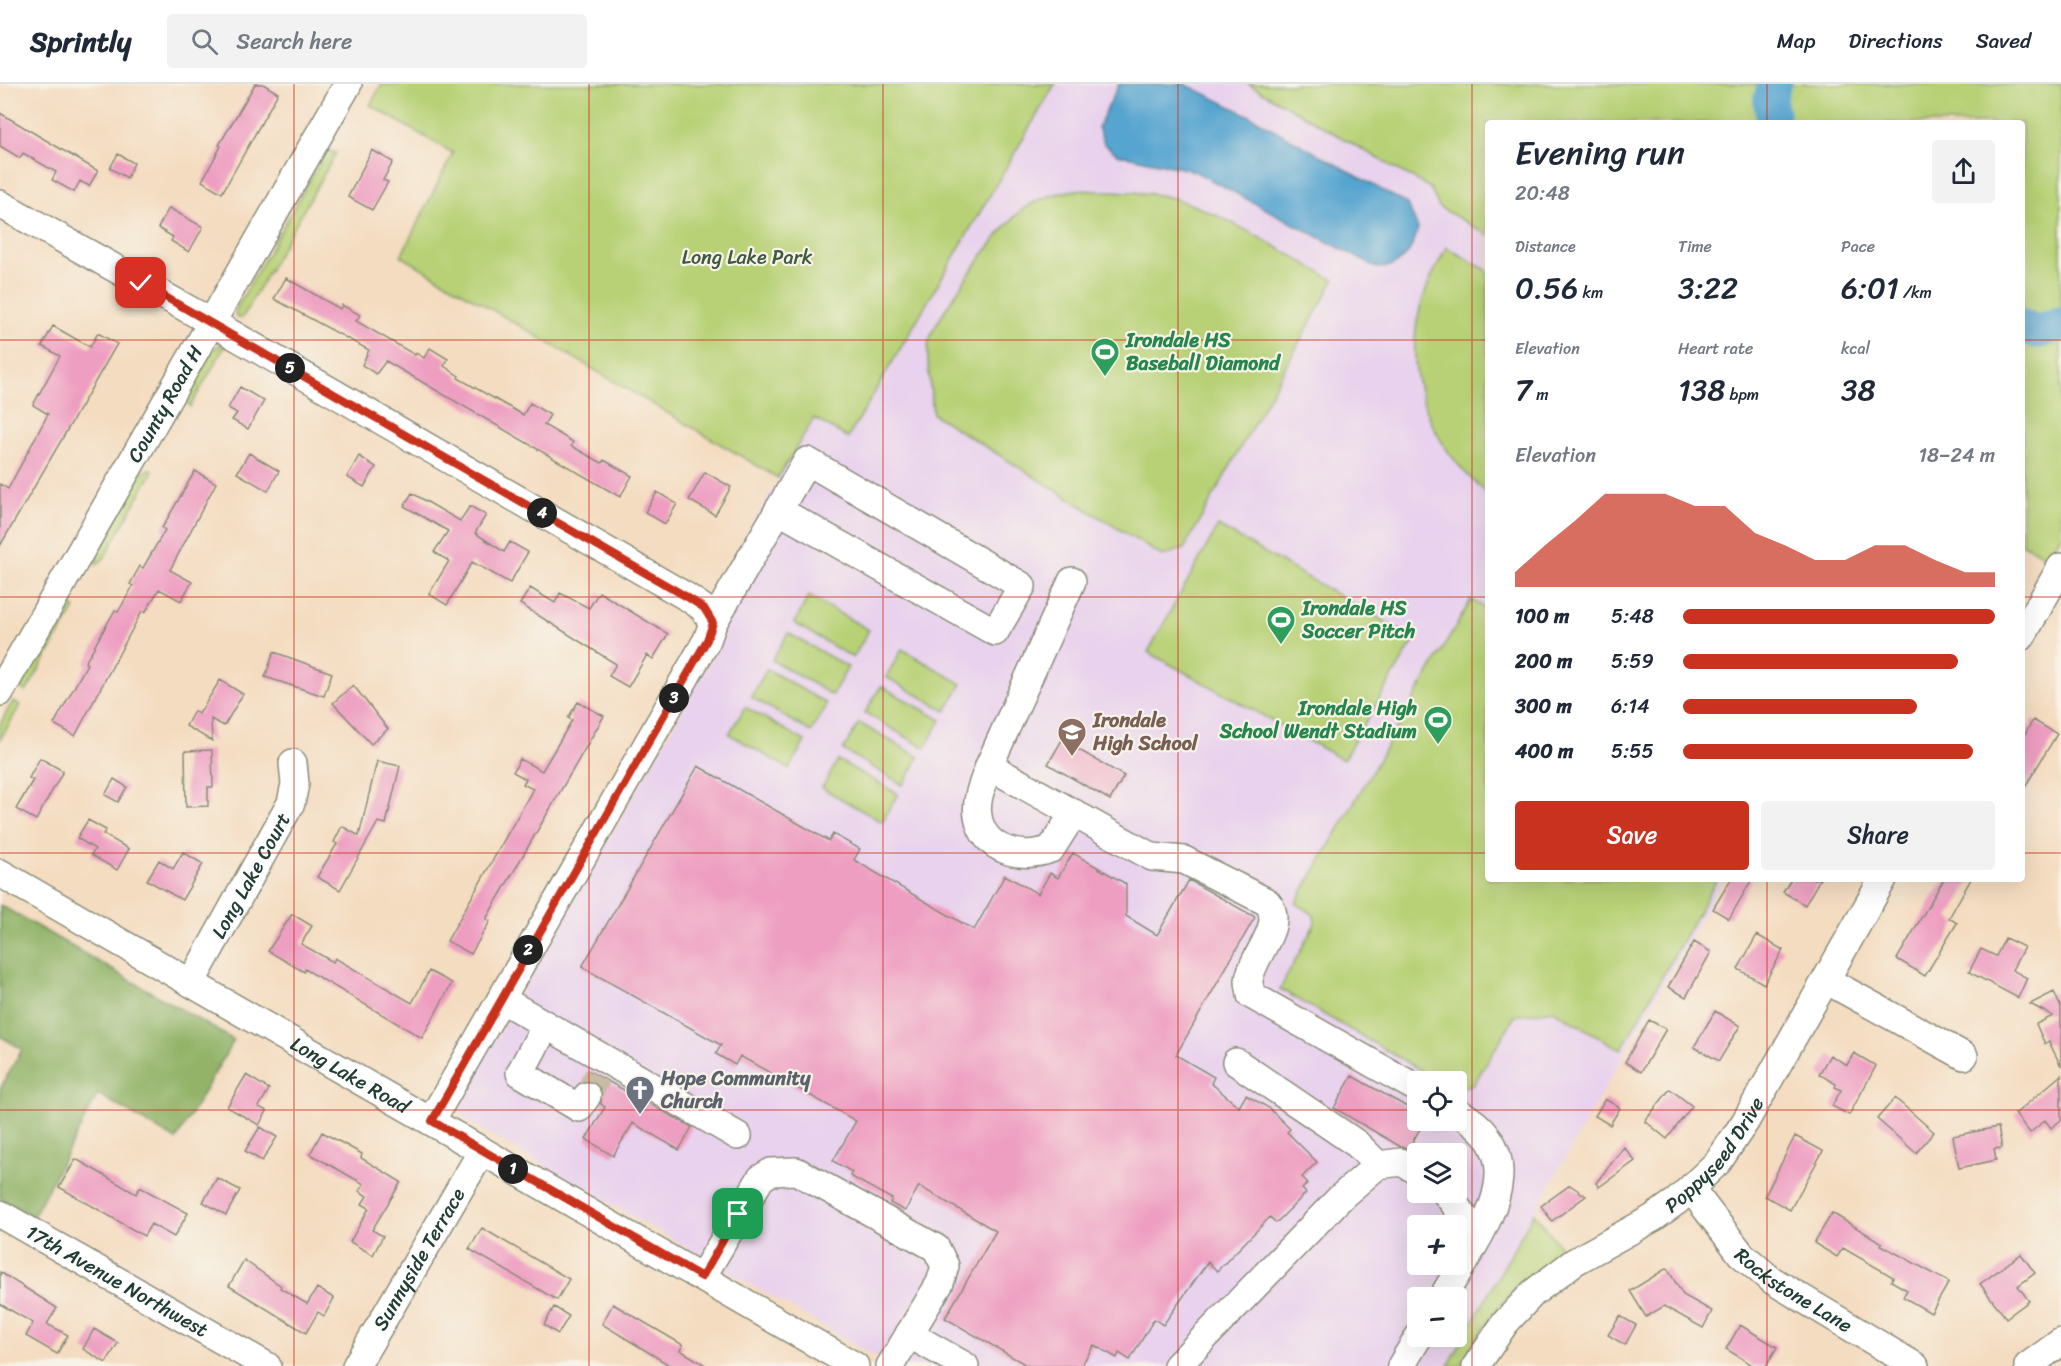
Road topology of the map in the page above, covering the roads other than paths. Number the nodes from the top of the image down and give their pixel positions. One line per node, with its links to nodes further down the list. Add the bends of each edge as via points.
1 (348, 84): 3 (street, County Road H)
2 (0, 204): 3 (street)
3 (211, 322): 7 (street, via 687,597 704,608); 9 (street, County Road H)
4 (778, 510): 4 (street, via 807,461 1022,586 995,632); 7 (street)
5 (2061, 567): 8 (street)
6 (1072, 581): 11 (street)
7 (713, 623): 17 (street, via 707,640)
8 (2025, 631)
9 (0, 692)
10 (293, 763): 16 (street, Long Lake Court, via 295,784 291,803)
11 (989, 766): 12 (street); 12 (street, via 978,798 978,815 982,830 1001,848 1026,855 1051,849)
12 (1074, 813): 22 (street, via 1152,857 1184,860 1267,902 1274,922 1254,965 1249,981 1251,995)
13 (0, 873): 16 (street, Long Lake Road)
14 (1881, 882): 15 (street, Poppyseed Drive)
15 (1826, 980): 19 (street); 29 (street, Poppyseed Drive, via 1735,1138)
16 (191, 983): 24 (street, Long Lake Road)
17 (501, 999): 18 (street); 24 (street)
18 (546, 1025): 21 (street); 21 (street, via 520,1073 579,1108)
19 (1964, 1056)
20 (1236, 1062): 27 (street, via 1357,1144)
21 (598, 1077): 25 (street)
22 (1407, 1083)
23 (1467, 1117): 32 (street, via 1488,1134 1497,1149 1501,1175 1491,1212)
24 (432, 1121): 26 (street, Long Lake Road)
25 (738, 1136)
26 (482, 1151): 33 (street, Long Lake Road); 39 (street, Sunnyside Terrace)
27 (1378, 1165): 28 (street, via 1401,1162); 43 (street, via 1342,1196)
28 (1407, 1165)
29 (1691, 1189): 45 (street, Poppyseed Drive, via 1653,1218 1574,1262 1533,1293 1505,1323); 46 (street, Rockstone Lane, via 1741,1254 1770,1278)
30 (1453, 1203): 32 (street, via 1465,1218)
31 (0, 1214): 38 (street, 17th Avenue Northwest)
32 (1469, 1252): 34 (street)
33 (702, 1277): 35 (street, via 761,1178 771,1172 796,1171 936,1248 945,1266 940,1283); 40 (street, Long Lake Road)
34 (1448, 1287)
35 (909, 1334): 41 (street); 42 (street)
36 (2061, 1342): 47 (street)
37 (1412, 1347): 44 (street)
38 (267, 1366)
39 (356, 1366)
40 (855, 1366)
41 (890, 1366)
42 (965, 1366)
43 (1177, 1366)
44 (1401, 1366)
45 (1476, 1366)
46 (1916, 1366)
47 (2028, 1366)

